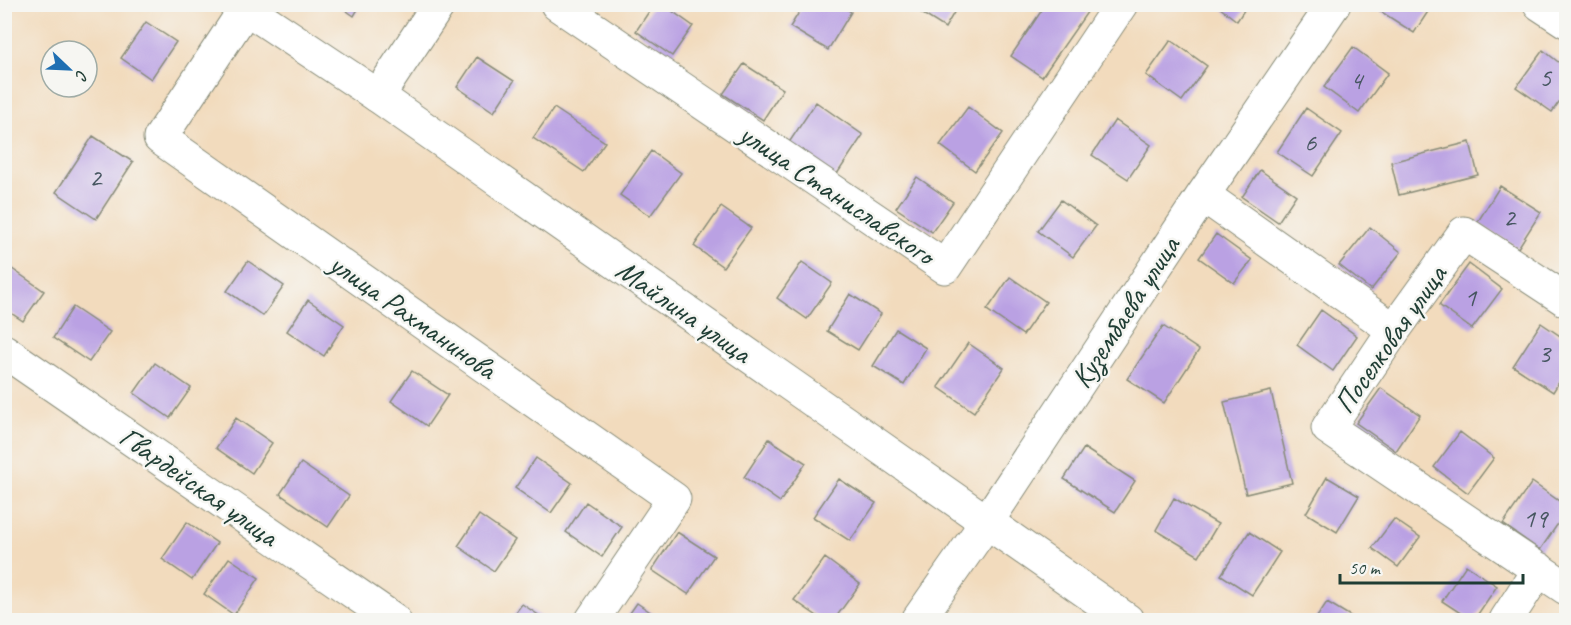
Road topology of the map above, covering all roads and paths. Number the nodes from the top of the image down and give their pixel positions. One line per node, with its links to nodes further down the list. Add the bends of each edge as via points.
1 (439, 4): 8 (street)
2 (557, 4): 3 (street, улица Станиславского, via 945,267)
3 (1121, 4)
4 (1334, 4): 9 (street, Кузембаева улица)
5 (1540, 4): 7 (street)
6 (243, 6): 8 (street, Майлина улица); 17 (street, улица Рахманинова, via 160,138 674,499)
7 (1566, 21)
8 (378, 96): 13 (street, Майлина улица)
9 (1203, 195): 11 (street); 13 (street, Кузембаева улица)
10 (1566, 300): 11 (street, Поселковая улица, via 1464,233)
11 (1394, 330): 14 (street, Поселковая улица, via 1328,428)
12 (4, 351): 16 (street, Гвардейская улица)
13 (986, 523): 18 (street, Кузембаева улица); 19 (street, Майлина улица)
14 (1539, 569): 15 (street, Поселковая улица); 20 (street)
15 (1566, 588)
16 (394, 621)
17 (592, 621)
18 (918, 621)
19 (1127, 621)
20 (1506, 621)

